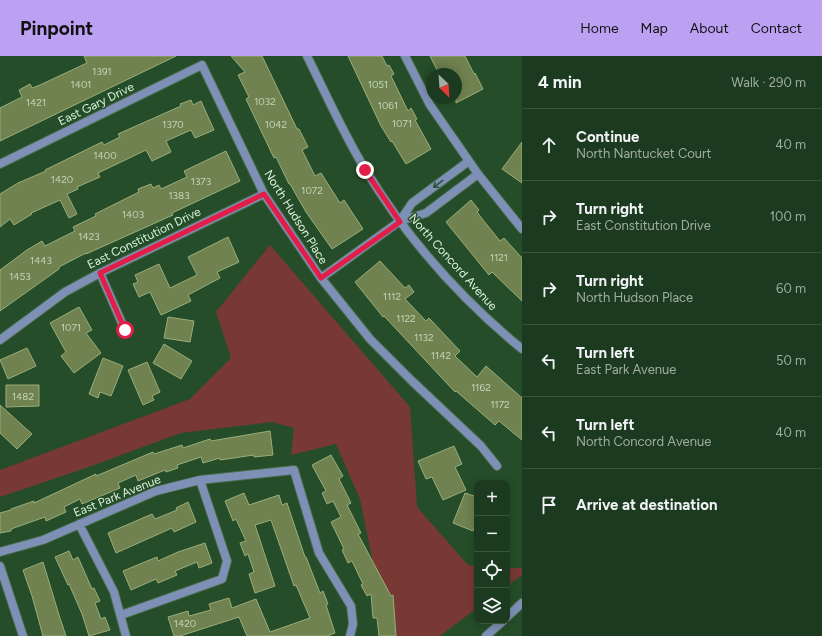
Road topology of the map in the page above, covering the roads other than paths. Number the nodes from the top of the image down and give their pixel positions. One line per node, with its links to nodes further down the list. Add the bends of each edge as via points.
1 (307, 56): 8 (street, North Concord Avenue, via 365,170)
2 (406, 56): 4 (street, via 430,105)
3 (202, 65): 5 (street, East Gary Drive); 7 (street, North Hudson Place)
4 (469, 161): 6 (street); 8 (street, one-way to 8, via 412,203)
5 (0, 164)
6 (478, 174): 8 (street, via 426,213); 9 (street)
7 (264, 194): 10 (street, East Constitution Drive); 11 (street, North Hudson Place)
8 (400, 222): 11 (street); 14 (street, North Concord Avenue, via 442,272 486,318)
9 (521, 226)
10 (100, 273): 12 (street); 13 (street, East Constitution Drive, via 65,292)
11 (321, 278): 15 (street, North Hudson Place, via 370,339 481,446)
12 (125, 330)
13 (0, 340)
14 (522, 349)
15 (497, 466)
16 (200, 480): 17 (street, East Park Avenue, via 156,491); 22 (street, via 227,561 222,580); 26 (street, East Park Avenue, via 294,470 319,553 351,606 353,624)
17 (79, 524): 18 (street, East Park Avenue, via 43,540); 22 (street, via 114,592)
18 (0, 552)
19 (0, 566): 24 (street)
20 (522, 603): 21 (street)
21 (510, 614)
22 (122, 615): 25 (street)
23 (500, 624): 27 (street)
24 (23, 636)
25 (126, 636)
26 (350, 636)
27 (486, 636)

